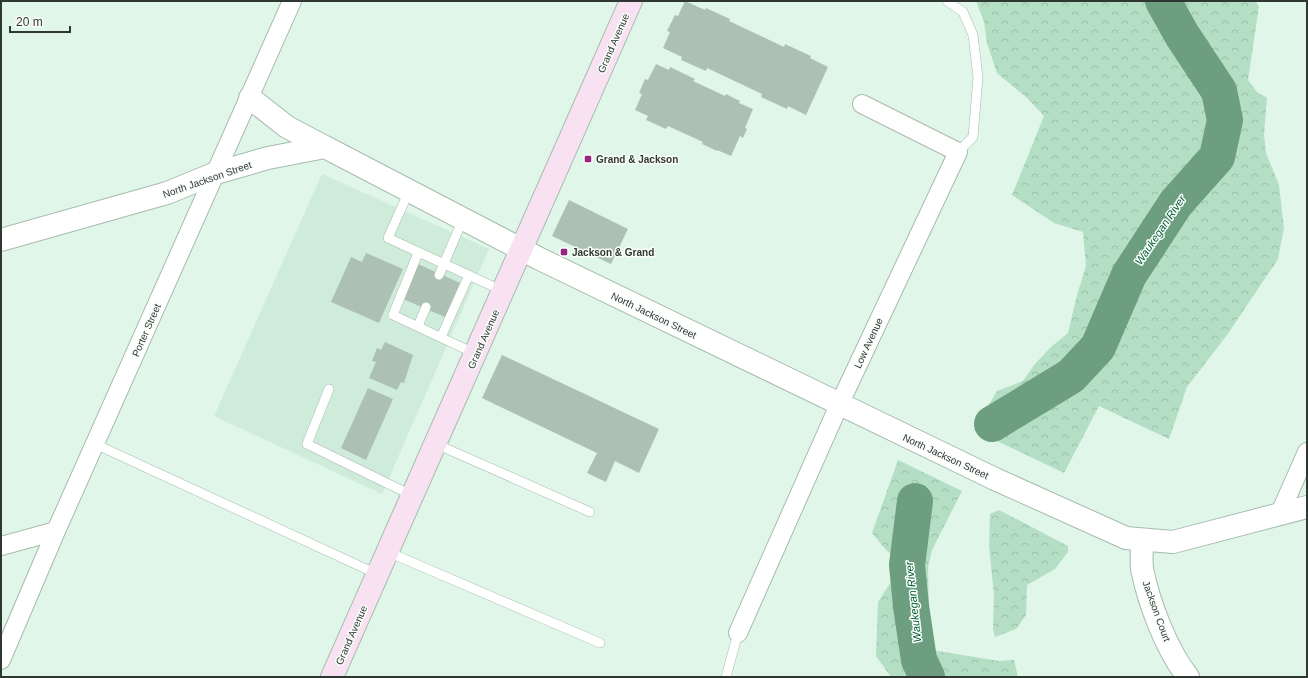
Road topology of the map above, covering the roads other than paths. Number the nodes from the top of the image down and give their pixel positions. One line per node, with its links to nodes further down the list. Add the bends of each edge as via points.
1 (292, 1): 4 (street, Porter Street)
2 (631, 1): 12 (main road, Grand Avenue)
3 (947, 1): 7 (lane, via 963,12 973,35 978,77 973,137)
4 (250, 98): 6 (street, via 287,127); 8 (street, Porter Street)
5 (862, 104): 7 (street)
6 (325, 147): 8 (street, North Jackson Street, via 268,158); 9 (street, North Jackson Street)
7 (958, 152): 23 (street, Low Avenue)
8 (216, 173): 11 (street, North Jackson Street, via 167,193); 24 (street, Porter Street)
9 (409, 191): 10 (street, North Jackson Street); 13 (lane, via 388,238)
10 (463, 220): 12 (street, North Jackson Street); 14 (lane)
11 (1, 240)
12 (522, 250): 17 (main road, Grand Avenue); 23 (street, North Jackson Street)
13 (418, 252): 14 (lane); 19 (lane, via 393,315)
14 (444, 264): 15 (lane); 16 (lane)
15 (439, 275)
16 (468, 276): 17 (lane); 20 (lane)
17 (504, 292): 21 (main road, Grand Avenue)
18 (426, 307): 19 (lane)
19 (418, 326): 20 (lane)
20 (441, 337): 21 (lane)
21 (476, 354): 25 (main road, Grand Avenue)
22 (329, 389): 27 (lane, via 307,444)
23 (839, 405): 32 (street, North Jackson Street, via 1055,508 1126,538); 36 (street, Low Avenue)
24 (95, 444): 31 (street, Porter Street); 35 (lane)
25 (436, 444): 27 (main road, Grand Avenue); 29 (lane)
26 (1307, 452): 30 (street)
27 (413, 496): 34 (main road, Grand Avenue)
28 (1307, 507): 30 (street, North Jackson Street)
29 (590, 512)
30 (1280, 514): 32 (street, North Jackson Street, via 1173,542)
31 (56, 531): 33 (street); 38 (street, Porter Street)
32 (1142, 541): 41 (street, Jackson Court, via 1142,567 1152,604 1166,640)
33 (1, 546)
34 (388, 552): 35 (main road, Grand Avenue); 37 (lane)
35 (378, 575): 39 (main road, Grand Avenue)
36 (738, 633): 40 (lane)
37 (600, 643)
38 (1, 660)
39 (332, 677)
40 (726, 677)
41 (1188, 677)

